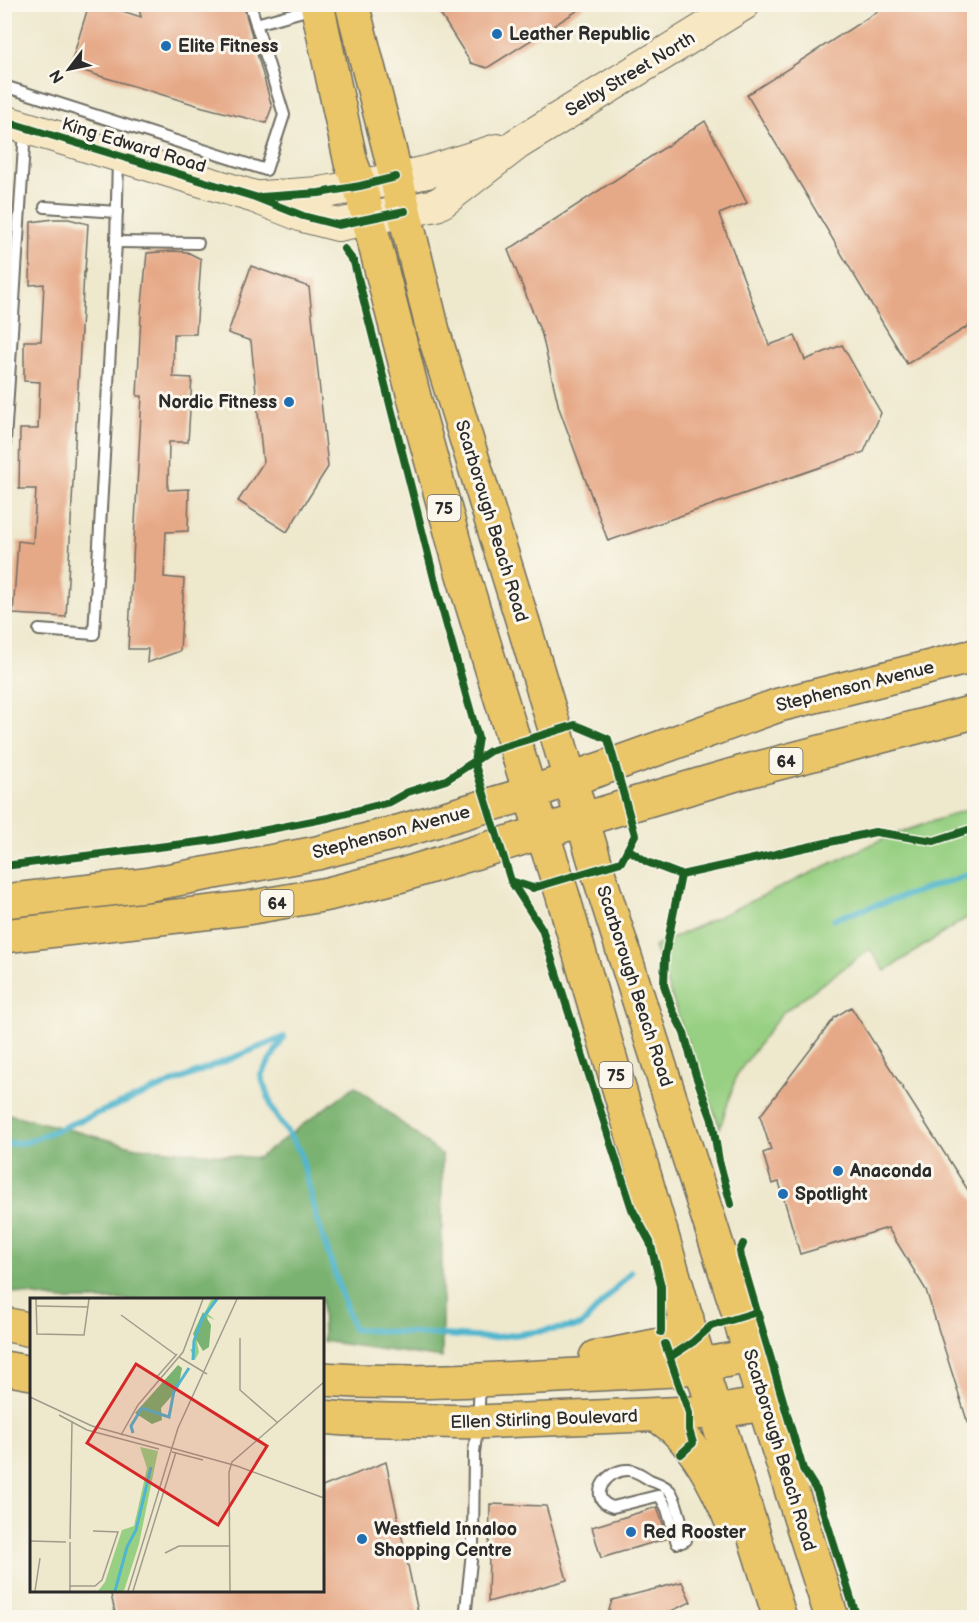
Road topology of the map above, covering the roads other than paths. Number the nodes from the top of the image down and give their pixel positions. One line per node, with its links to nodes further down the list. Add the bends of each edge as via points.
1 (250, 4): 5 (lane)
2 (352, 4): 10 (main road, Scarborough Beach Road / 75)
3 (744, 4): 8 (main road, Selby Street North)
4 (317, 6): 5 (lane); 11 (main road, 75, via 351,163)
5 (256, 24): 6 (lane, via 284,115 266,170)
6 (4, 86)
7 (15, 125): 9 (main road, King Edward Road); 19 (lane)
8 (517, 144): 10 (main road, Selby Street North, via 427,172); 14 (main road, Selby Street North, via 443,201)
9 (118, 157): 12 (main road, King Edward Road); 15 (lane)
10 (396, 177): 11 (main road, King Edward Road); 14 (main road, Scarborough Beach Road / 75)
11 (360, 186): 12 (main road, King Edward Road); 16 (main road, 75)
12 (255, 197): 16 (main road, King Edward Road, via 338,225)
13 (45, 207): 15 (lane)
14 (405, 211): 16 (main road, King Edward Road); 23 (main road, Scarborough Beach Road / 75, via 433,331)
15 (117, 212): 17 (lane)
16 (369, 219): 24 (main road, 75, via 463,575)
17 (116, 242): 18 (lane); 20 (lane, via 94,634)
18 (198, 243)
19 (4, 456)
20 (39, 630)
21 (975, 656): 23 (main road, Stephenson Avenue / 64, via 779,705)
22 (975, 712): 25 (main road, 64, via 740,773)
23 (571, 779): 24 (main road, Stephenson Avenue / 64); 25 (main road, Scarborough Beach Road / 75)
24 (530, 793): 26 (main road, 75); 27 (main road, Stephenson Avenue / 64, via 316,853 145,885)
25 (583, 819): 26 (main road, 64); 32 (main road, Scarborough Beach Road / 75)
26 (542, 832): 28 (main road, 64, via 328,894 247,908); 29 (main road, 75)
27 (4, 900)
28 (4, 936)
29 (687, 1319): 33 (main road, 75); 37 (main road, via 665,1344 531,1364)
30 (4, 1324): 31 (main road)
31 (30, 1330)
32 (751, 1356): 33 (main road); 38 (main road, Scarborough Beach Road / 75)
33 (700, 1366): 37 (main road); 39 (main road, 75)
34 (4, 1368): 35 (main road)
35 (30, 1373)
36 (324, 1379): 37 (main road)
37 (480, 1380): 42 (lane)
38 (764, 1404): 39 (main road, Ellen Stirling Boulevard); 46 (main road, Scarborough Beach Road / 75)
39 (715, 1412): 40 (main road, Ellen Stirling Boulevard); 45 (main road, 75)
40 (657, 1415): 42 (main road, Ellen Stirling Boulevard); 45 (main road, via 677,1431 719,1491 757,1580)
41 (324, 1417): 42 (main road, Ellen Stirling Boulevard)
42 (478, 1422): 44 (lane)
43 (679, 1543): 43 (lane, via 686,1540 676,1506 665,1486 630,1470 620,1471 603,1483 601,1498 614,1507 660,1496)
44 (468, 1617)
45 (780, 1617)
46 (832, 1617)

